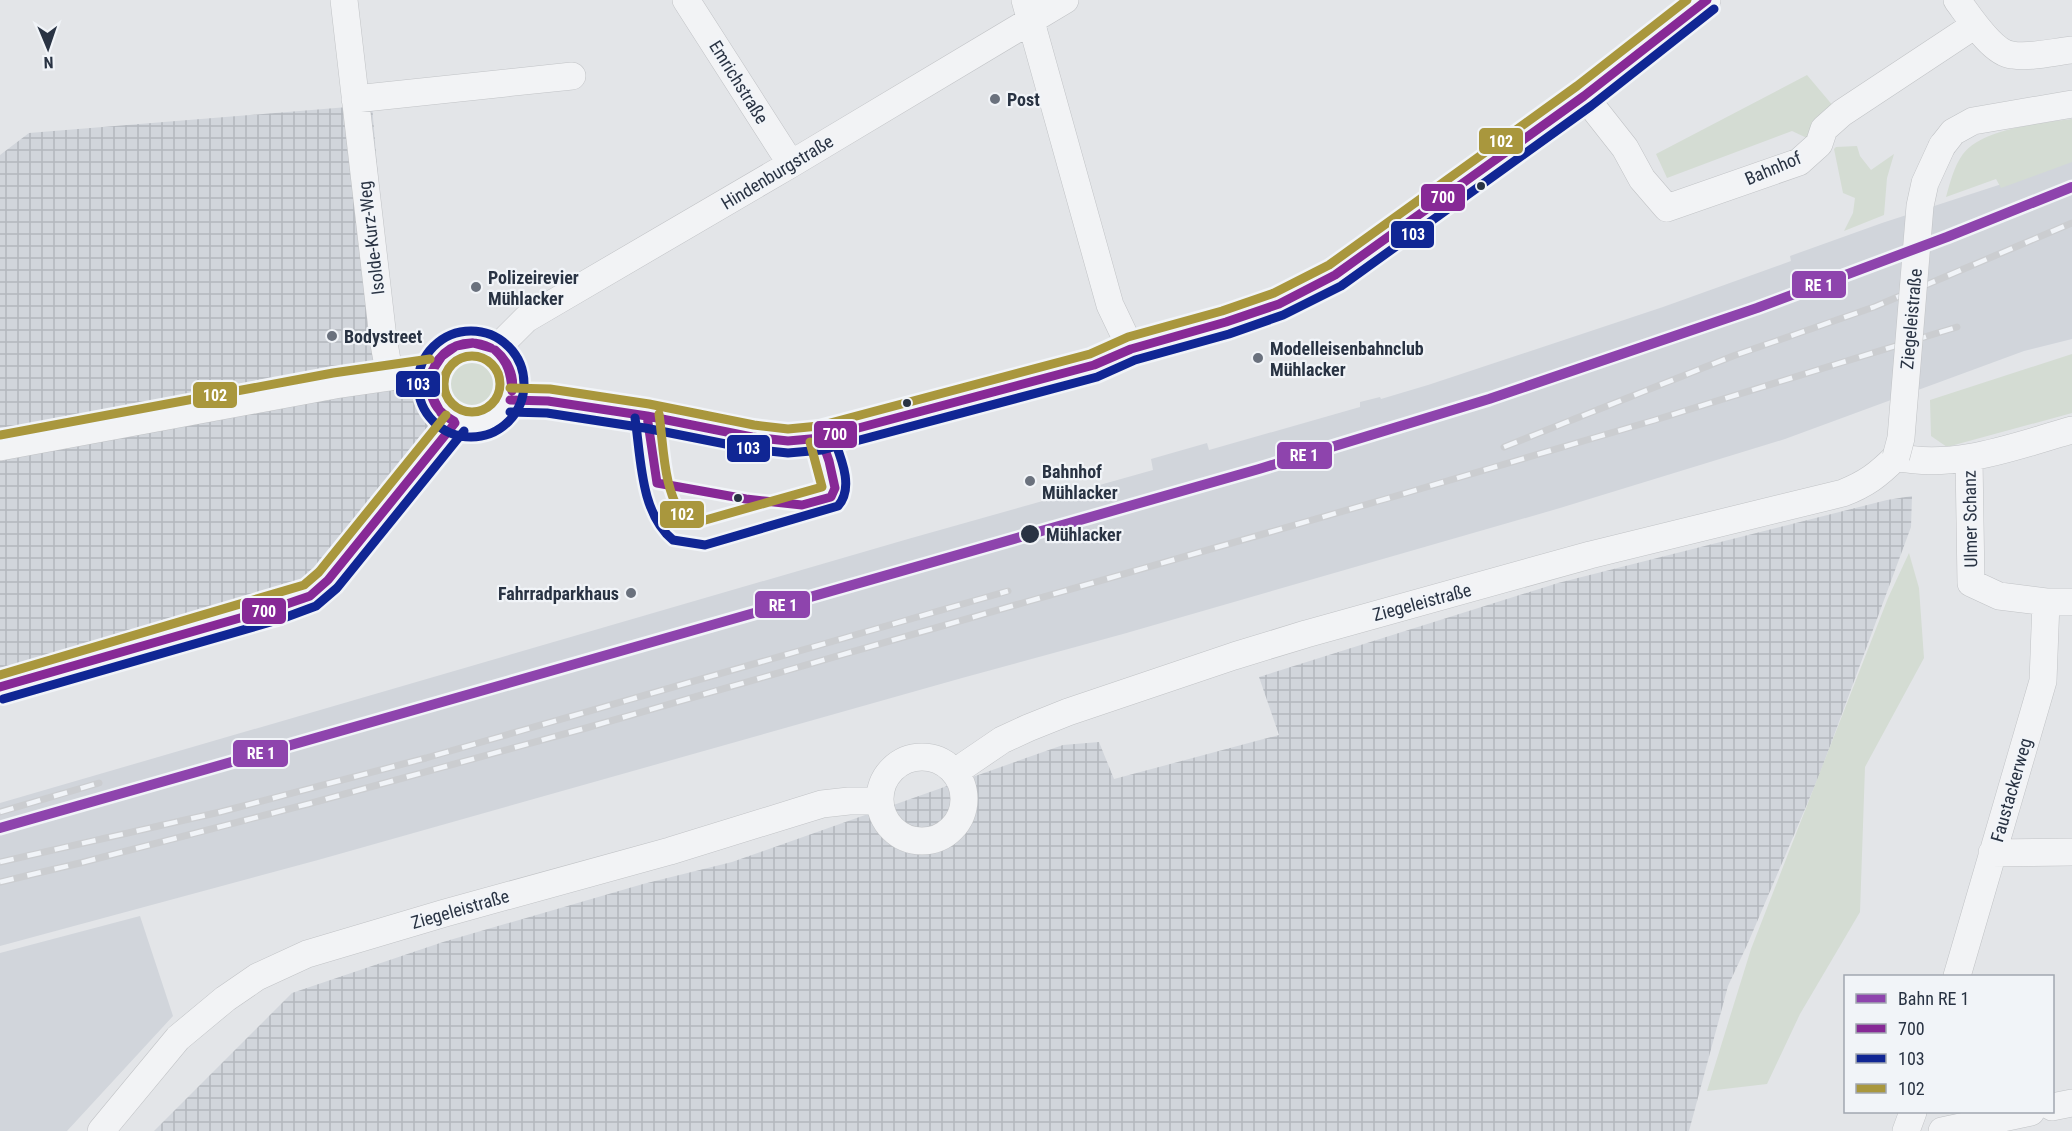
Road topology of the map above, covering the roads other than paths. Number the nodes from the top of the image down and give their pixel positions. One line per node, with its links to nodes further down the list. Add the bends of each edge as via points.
1 (345, 0): 11 (street, Isolde-Kurz-Weg)
2 (686, 0): 13 (street, Emrichstraße)
3 (1065, 0): 6 (street, Hindenburgstraße)
4 (1707, 0): 10 (street)
5 (1958, 0): 7 (street)
6 (1028, 10): 13 (street, Hindenburgstraße); 14 (street, via 1110,305)
7 (1976, 25): 8 (street, via 2000,51 2010,55); 10 (street, Bahnhof, via 1842,113 1824,129 1819,144 1799,162 1667,208)
8 (2072, 50)
9 (572, 76): 11 (street)
10 (1584, 96): 14 (street, via 1335,275 1279,304)
11 (355, 99): 17 (street, Isolde-Kurz-Weg)
12 (2072, 105): 22 (street, Ziegeleistraße, bridge, via 1973,121 1953,132 1942,146 1925,183 1920,206 1901,438)
13 (791, 164): 15 (street, Hindenburgstraße, via 525,319)
14 (1131, 349): 18 (street, via 1094,365 890,420 821,438 788,441 548,401)
15 (495, 350): 16 (street, via 471,343 458,345 437,360); 18 (street, via 509,368 513,389)
16 (432, 371): 17 (street); 19 (street, via 431,396 436,407)
17 (390, 377): 21 (street)
18 (510, 400): 19 (street, via 503,411 487,422 468,426)
19 (455, 423): 25 (street, via 328,580 310,596)
20 (2072, 430): 23 (street)
21 (0, 447)
22 (1896, 457): 23 (street, via 1917,462); 26 (street, Ziegeleistraße, via 1863,486 1842,493 1567,562 1306,634 1152,683 1019,732)
23 (1969, 459): 24 (street, Ulmer Schanz, via 1971,583 1999,596)
24 (2059, 602): 28 (street, Faustackerweg, via 2043,681)
25 (0, 687)
26 (955, 772): 27 (street, via 933,758 906,760 886,776); 27 (street, via 962,784 962,812 950,830 932,840 903,837 883,816)
27 (879, 801): 35 (street, Ziegeleistraße, via 822,804 307,954 257,977 178,1038)
28 (1992, 852): 29 (street); 30 (street, Faustackerweg)
29 (2072, 852)
30 (1957, 975)
31 (2072, 1103): 32 (street)
32 (2054, 1107)
33 (1913, 1113): 36 (street)
34 (2026, 1113): 37 (street)
35 (101, 1131)
36 (1906, 1131)
37 (1942, 1131)

